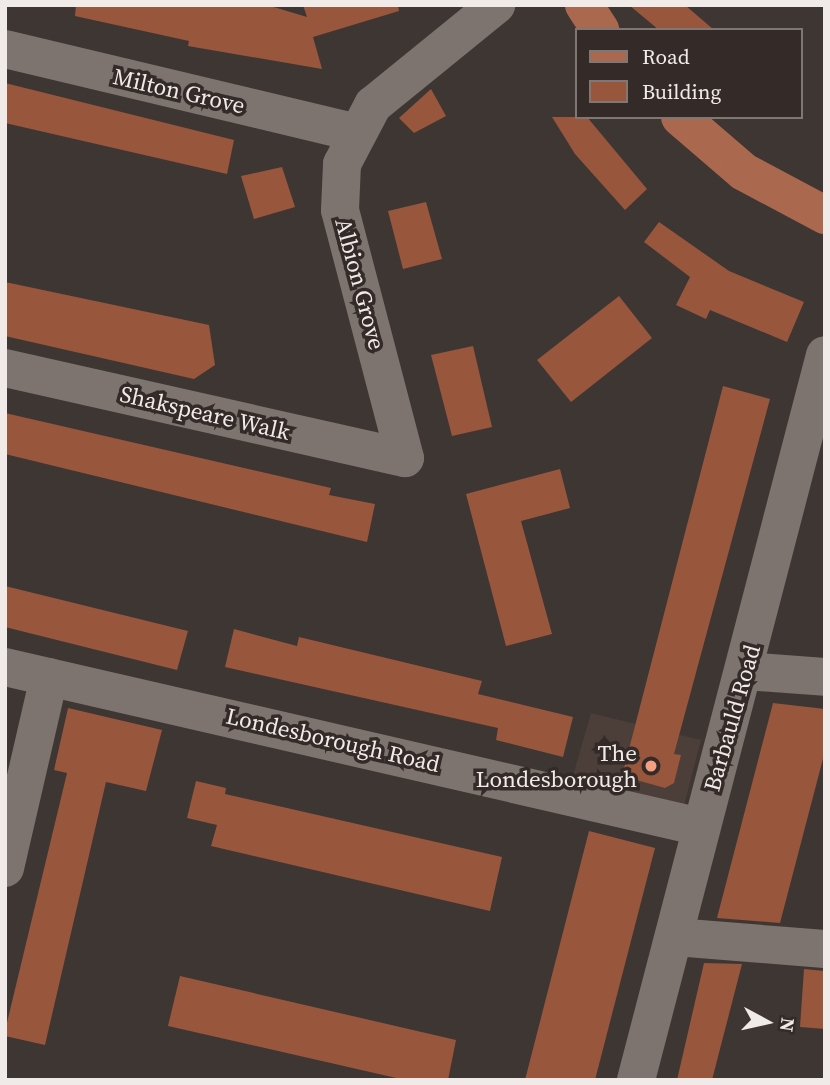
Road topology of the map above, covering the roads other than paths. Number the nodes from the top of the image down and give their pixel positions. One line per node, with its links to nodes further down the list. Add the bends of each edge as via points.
1 (496, 5): 6 (street, Albion Grove, via 373,105)
2 (584, 5): 3 (main road)
3 (599, 28)
4 (5, 49): 6 (street, Milton Grove)
5 (682, 119): 7 (main road, via 744,172)
6 (354, 132): 10 (street, Albion Grove, via 342,164 340,210)
7 (825, 215)
8 (825, 355): 12 (street, Barbauld Road)
9 (5, 368): 10 (street, Shakspeare Walk)
10 (405, 458)
11 (5, 667): 13 (street, Londesborough Road)
12 (746, 671): 14 (street); 15 (street, Barbauld Road)
13 (49, 677): 15 (street, Londesborough Road); 16 (street)
14 (825, 677)
15 (701, 827): 17 (street, Barbauld Road)
16 (5, 868)
17 (675, 937): 18 (street); 19 (street, Barbauld Road)
18 (825, 949)
19 (636, 1080)

